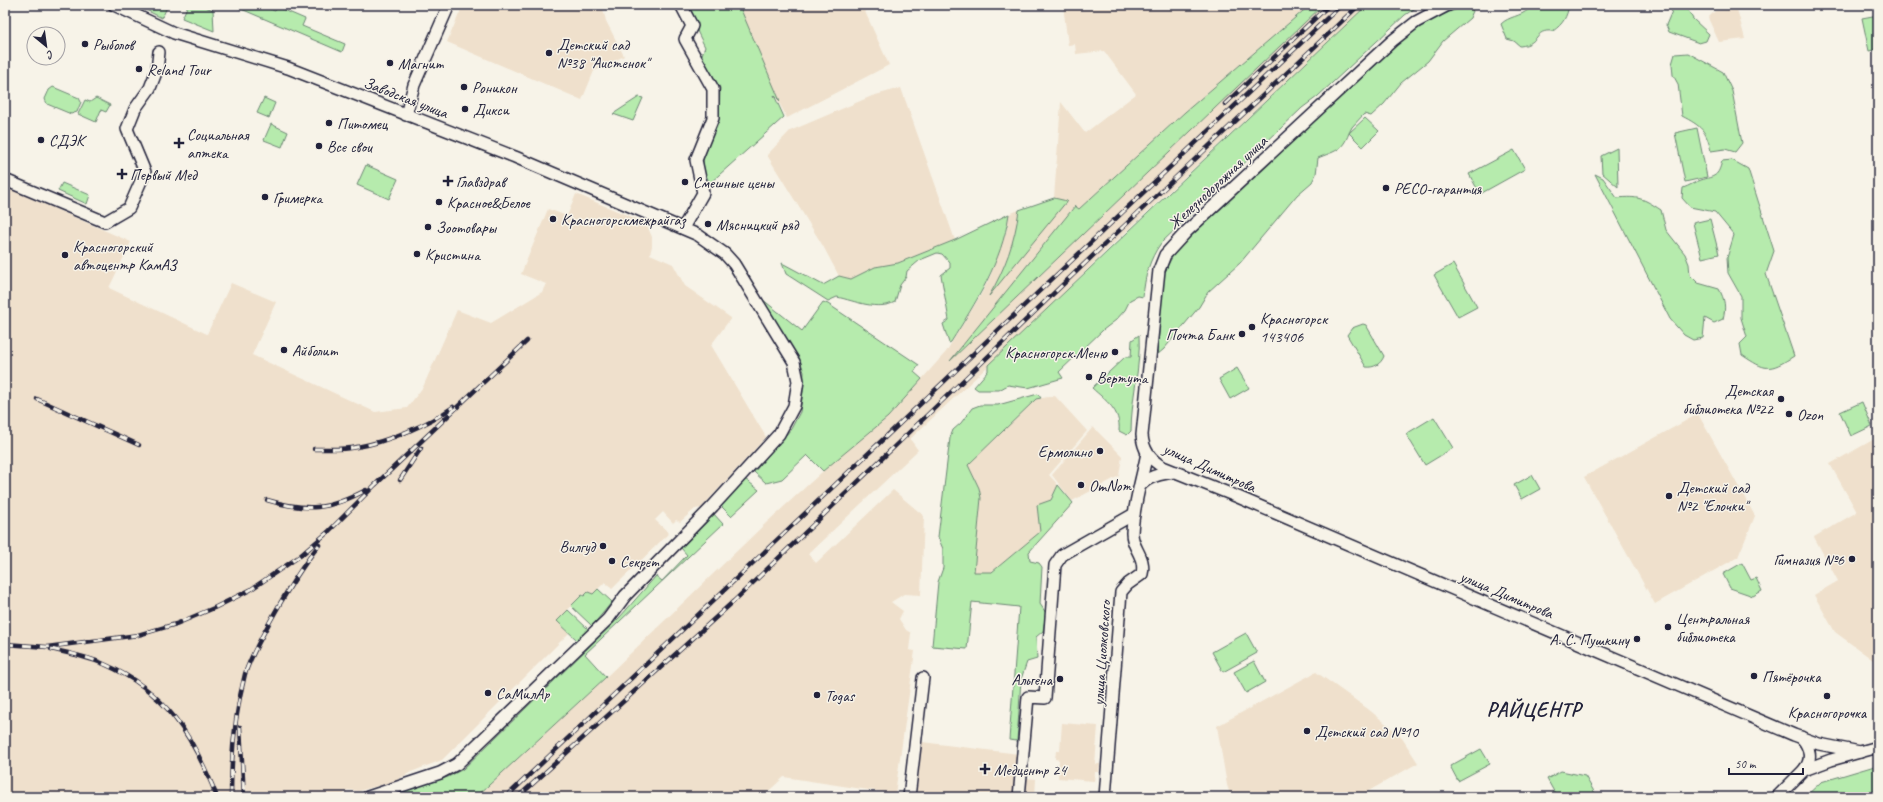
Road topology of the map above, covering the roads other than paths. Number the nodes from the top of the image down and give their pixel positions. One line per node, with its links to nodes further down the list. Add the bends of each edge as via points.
1 (114, 5): 6 (street, Заводская улица, via 174,33 288,68)
2 (449, 5): 6 (street, via 414,85)
3 (681, 5): 8 (street, via 692,26 685,39 713,89 713,118 696,160 703,193)
4 (1448, 5): 9 (street, Железнодорожная улица, via 1416,22 1392,41 1164,255 1159,270 1142,435)
5 (159, 52): 7 (street, via 157,70 150,88 127,129 145,172 129,208 105,222)
6 (406, 115): 8 (street, Заводская улица, via 515,157)
7 (5, 180)
8 (683, 228): 18 (street, Заводская улица, via 711,244 734,264 789,351 798,381 794,406 789,418 779,434 625,596 608,619 487,737 457,764 440,773)
9 (1147, 454): 10 (street, улица Димитрова, via 1156,463); 11 (street, улица Циолковского)
10 (1176, 472): 11 (street, via 1154,476); 14 (street, улица Димитрова)
11 (1140, 486): 12 (street, улица Циолковского)
12 (1134, 514): 20 (street, via 1062,555 1054,565 1045,698 1028,697); 21 (street, улица Циолковского, via 1133,541 1144,566 1142,574 1122,592)
13 (923, 678): 19 (street)
14 (1801, 737): 16 (street, улица Димитрова, via 1819,744); 17 (street, via 1810,752 1810,761)
15 (1878, 747): 16 (street)
16 (1860, 752): 17 (street)
17 (1804, 770): 22 (street)
18 (368, 797)
19 (909, 797)
20 (1019, 797)
21 (1105, 797)
22 (1777, 797)

